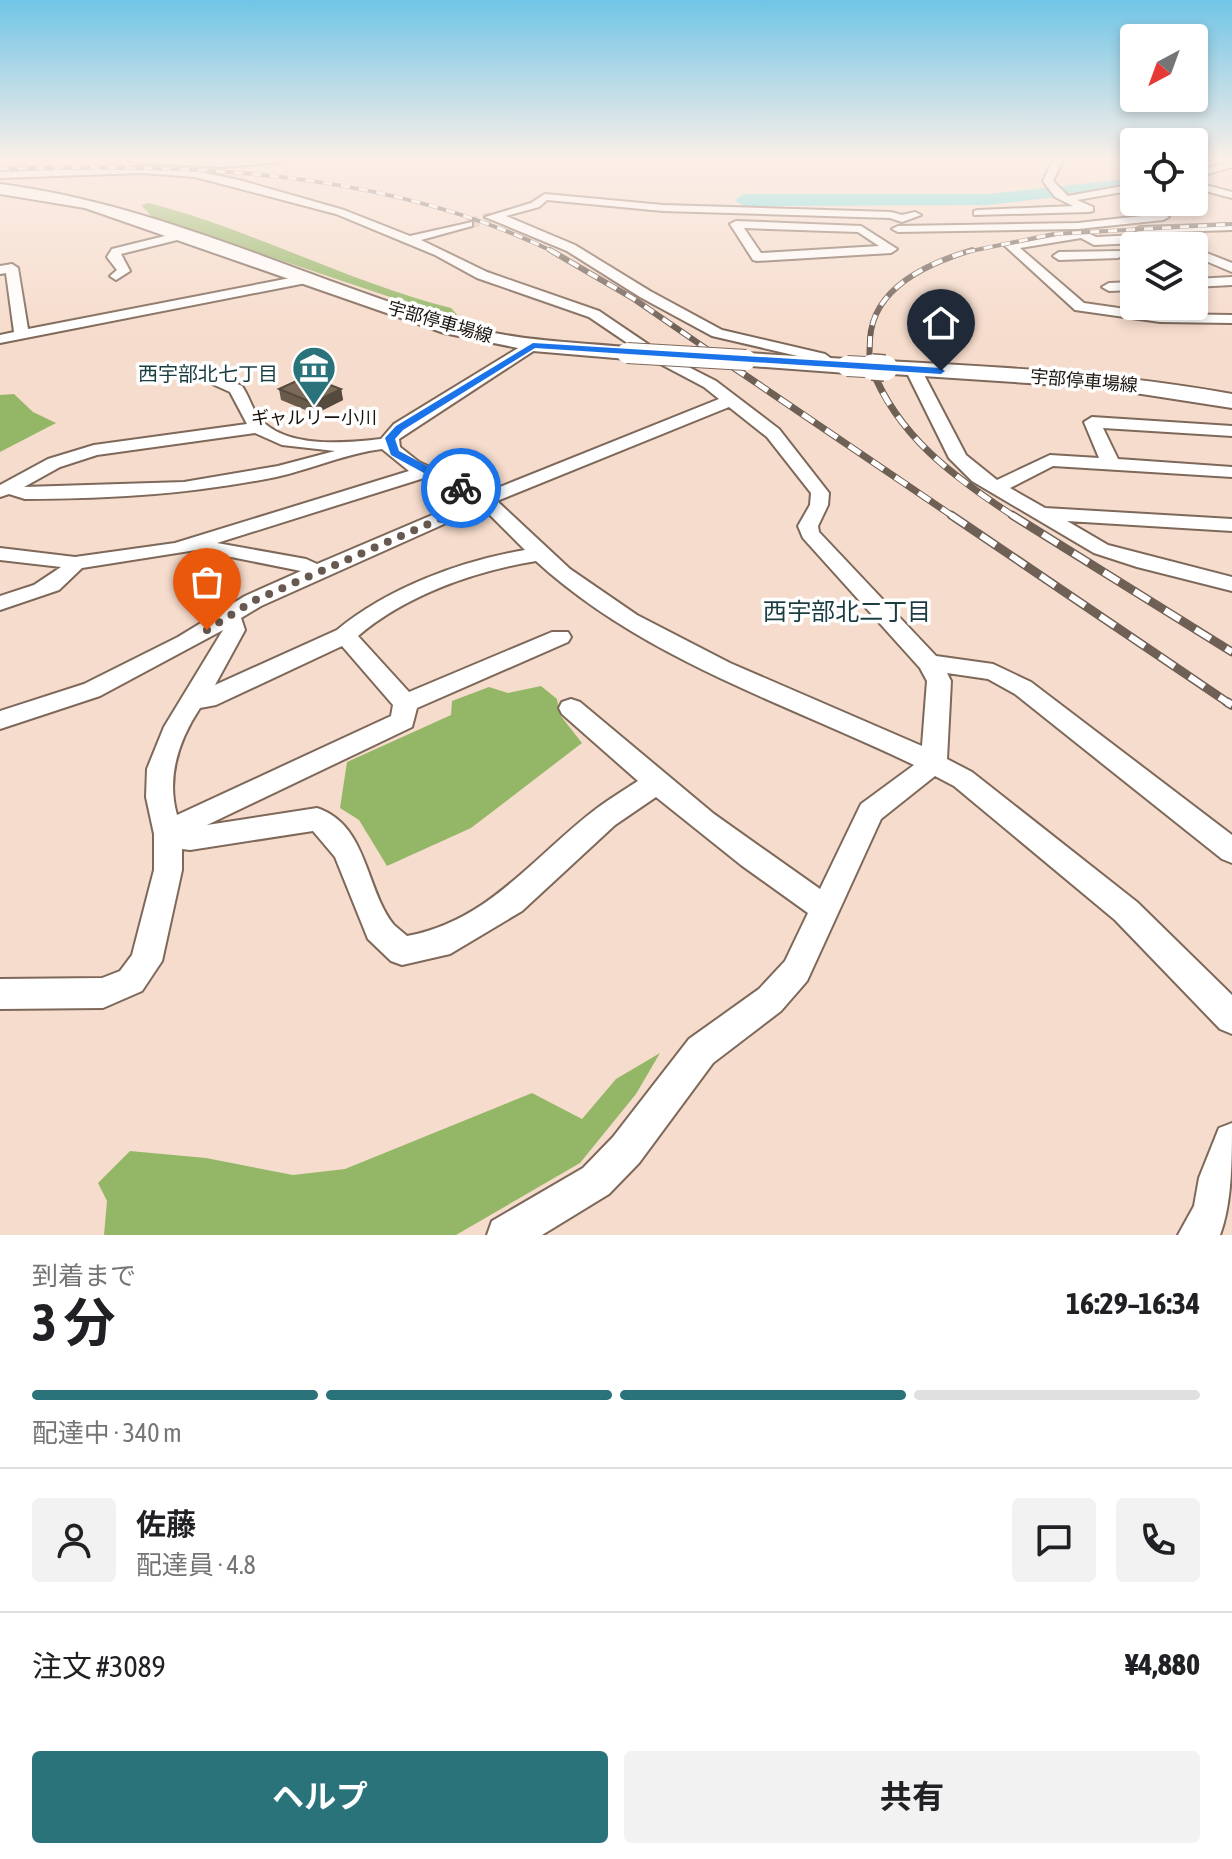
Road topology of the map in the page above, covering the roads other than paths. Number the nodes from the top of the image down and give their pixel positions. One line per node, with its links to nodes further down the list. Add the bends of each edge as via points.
1 (121, 216): 13 (main road, 宇部停車場線)
2 (349, 216): 14 (street)
3 (494, 216): 33 (street, via 571,248 717,333)
4 (894, 216): 5 (street)
5 (914, 216)
6 (1106, 216): 8 (street)
7 (1160, 216): 8 (street)
8 (1117, 220): 11 (street, via 1078,226); 12 (street)
9 (468, 224): 14 (street)
10 (1232, 227): 12 (street)
11 (861, 229): 11 (street, via 891,249 757,257 736,224)
12 (1139, 230): 29 (street, via 1164,240 1094,241 1083,234 1011,246 1080,307 1160,318)
13 (181, 236): 20 (street, via 116,252 113,257 124,271); 21 (main road, 宇部停車場線)
14 (409, 240): 36 (street, via 482,275 594,314)
15 (1120, 254): 16 (street)
16 (1059, 256)
17 (1208, 258): 18 (street)
18 (1232, 268)
19 (0, 270): 26 (street, via 12,268)
20 (116, 276)
21 (306, 279): 30 (street); 32 (main road, 宇部停車場線, via 451,329)
22 (1232, 281): 23 (street)
23 (1208, 282)
24 (1109, 287): 25 (street)
25 (1120, 287)
26 (7, 288): 27 (street)
27 (19, 310): 28 (street); 30 (street)
28 (0, 313)
29 (1232, 319)
30 (22, 335): 31 (street)
31 (0, 339)
32 (533, 345): 33 (main road, 宇部停車場線, bridge); 40 (street, via 400,428)
33 (839, 365): 34 (main road, 宇部停車場線, bridge)
34 (913, 369): 37 (main road, 宇部停車場線, via 1128,384); 45 (street, via 964,467)
35 (204, 375): 38 (street, via 236,389)
36 (731, 400): 47 (street); 60 (street, via 773,433 820,493 810,534)
37 (1232, 401)
38 (260, 427): 41 (street, via 285,442); 46 (street, via 94,450)
39 (1232, 431): 42 (street, via 1092,422)
40 (390, 443): 41 (street); 43 (street, via 394,453)
41 (355, 447): 46 (street, via 294,467 184,488 57,493)
42 (1111, 464): 44 (street); 45 (street, via 1050,460)
43 (428, 471): 47 (street); 50 (street)
44 (1232, 472)
45 (996, 488): 48 (street)
46 (4, 489)
47 (483, 500): 52 (street); 54 (street)
48 (1039, 514): 49 (street); 55 (street, via 1119,556)
49 (1232, 525)
50 (197, 544): 53 (street); 54 (street, via 306,565)
51 (0, 554): 53 (street)
52 (540, 554): 58 (street, via 459,576 397,601 358,621); 65 (street, via 644,629)
53 (75, 563): 56 (street, via 65,579 47,589)
54 (315, 573): 57 (street)
55 (1232, 584)
56 (0, 603)
57 (229, 617): 61 (street, via 234,630 227,650); 64 (street, via 92,690)
58 (345, 635): 61 (street, via 207,699); 62 (street)
59 (560, 637): 62 (street)
60 (929, 663): 65 (street, via 939,681); 68 (street, via 993,672 1023,688)
61 (192, 700): 67 (street, via 160,771)
62 (405, 703): 67 (street, via 403,721)
63 (571, 708): 66 (street)
64 (0, 720)
65 (934, 763): 69 (street, via 871,812); 71 (street, via 963,779 1126,911)
66 (656, 783): 67 (street, via 605,817 512,902 439,944 402,951 379,930 327,824 317,819 190,839); 69 (street, via 795,889)
67 (168, 834): 70 (street, via 168,870 146,961 131,981 103,993)
68 (1232, 851)
69 (828, 908): 75 (street, via 796,971 770,1000 701,1051 596,1181)
70 (0, 994)
71 (1232, 1018)
72 (1232, 1141): 73 (street)
73 (1218, 1178): 74 (street); 76 (street, via 1212,1213)
74 (1232, 1214)
75 (506, 1235)
76 (1197, 1235)

